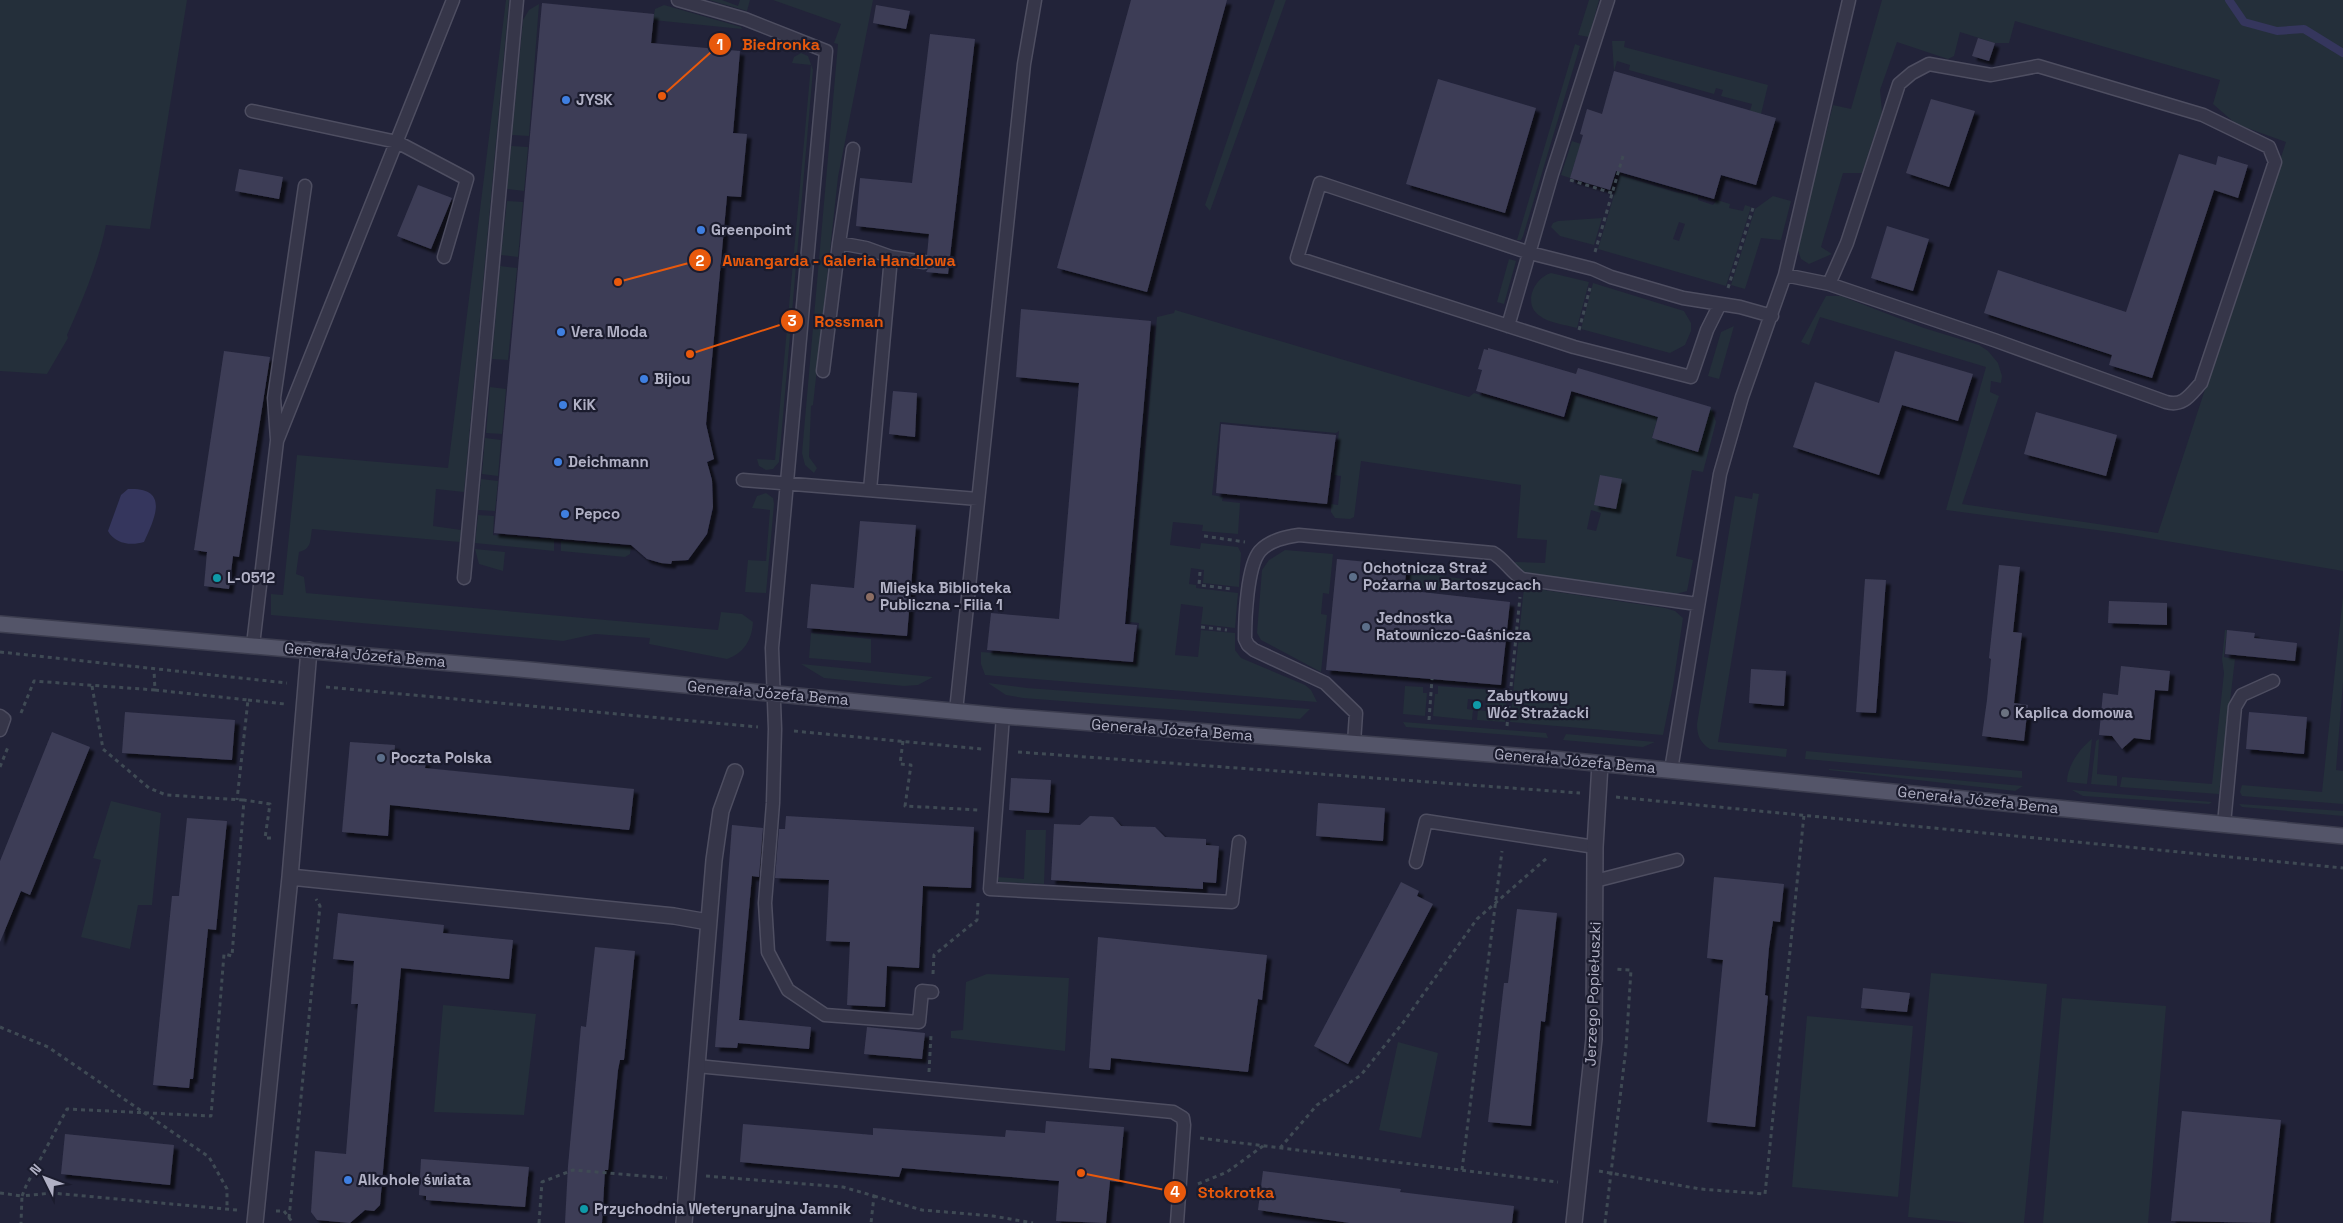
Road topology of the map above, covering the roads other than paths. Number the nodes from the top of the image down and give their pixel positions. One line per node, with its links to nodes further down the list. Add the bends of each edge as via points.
1 (453, 0): 8 (lane)
2 (517, 0): 27 (lane)
3 (678, 0): 24 (lane, via 745,20 826,51)
4 (1034, 0): 26 (lane, via 1024,64)
5 (1608, 0): 12 (lane)
6 (1849, 0): 16 (lane)
7 (252, 111): 8 (lane)
8 (396, 142): 13 (lane, via 467,179); 22 (lane)
9 (853, 149): 11 (lane)
10 (305, 186): 22 (lane, via 274,398)
11 (839, 243): 14 (lane); 21 (lane)
12 (1530, 253): 18 (lane, via 1683,298); 20 (lane); 20 (lane, via 1320,183 1297,258)
13 (444, 257)
14 (891, 257): 15 (lane); 25 (lane)
15 (924, 262)
16 (1785, 275): 17 (lane); 19 (lane)
17 (1829, 284): 17 (lane, via 1847,243 1899,84 1929,64 1990,75 2038,66 2203,115 2269,147 2275,162 2201,383 2185,401 2179,403 2166,402)
18 (1720, 304): 19 (lane); 20 (lane, via 1691,377 1574,347)
19 (1772, 316): 28 (lane, via 1742,397 1720,474)
20 (1508, 326)
21 (823, 370)
22 (277, 441): 30 (lane)
23 (743, 480): 24 (lane)
24 (788, 484): 25 (lane); 33 (lane, via 772,648)
25 (870, 490): 26 (lane)
26 (978, 499): 34 (lane)
27 (464, 578)
28 (1697, 604): 38 (lane, via 1522,579 1494,553 1299,535 1278,540 1260,550 1252,565 1245,632 1248,645 1325,684 1356,713); 40 (lane)
29 (0, 624): 30 (main road, Generała Józefa Bema)
30 (253, 645): 31 (main road, Generała Józefa Bema)
31 (308, 650): 33 (main road, Generała Józefa Bema); 48 (street)
32 (2273, 680): 42 (lane, via 2242,695 2235,707)
33 (774, 693): 34 (main road, Generała Józefa Bema); 51 (lane, via 773,804 765,902 768,952 788,990 825,1015 919,1022 922,991)
34 (956, 711): 36 (main road, Generała Józefa Bema)
35 (0, 716): 37 (lane, via 4,719)
36 (1003, 716): 38 (main road, Generała Józefa Bema); 44 (lane, via 990,889 1232,902)
37 (0, 730)
38 (1354, 743): 39 (main road, Generała Józefa Bema)
39 (1600, 764): 40 (main road, Generała Józefa Bema); 45 (street, Jerzego Popiełuszki)
40 (1671, 770): 42 (main road, Generała Józefa Bema)
41 (735, 772): 50 (street, via 721,811)
42 (2224, 824): 43 (main road, Generała Józefa Bema)
43 (2343, 836)
44 (1239, 842)
45 (1595, 847): 47 (lane, via 1426,821); 49 (street, Jerzego Popiełuszki)
46 (1677, 860): 49 (lane)
47 (1416, 862)
48 (290, 877): 50 (street); 53 (street)
49 (1596, 881): 56 (street, Jerzego Popiełuszki, via 1594,1039)
50 (708, 922): 52 (street)
51 (932, 992)
52 (697, 1066): 54 (street); 55 (lane, via 1173,1112 1183,1118 1184,1136)
53 (256, 1217)
54 (684, 1223)
55 (1177, 1223)
56 (1574, 1223)

